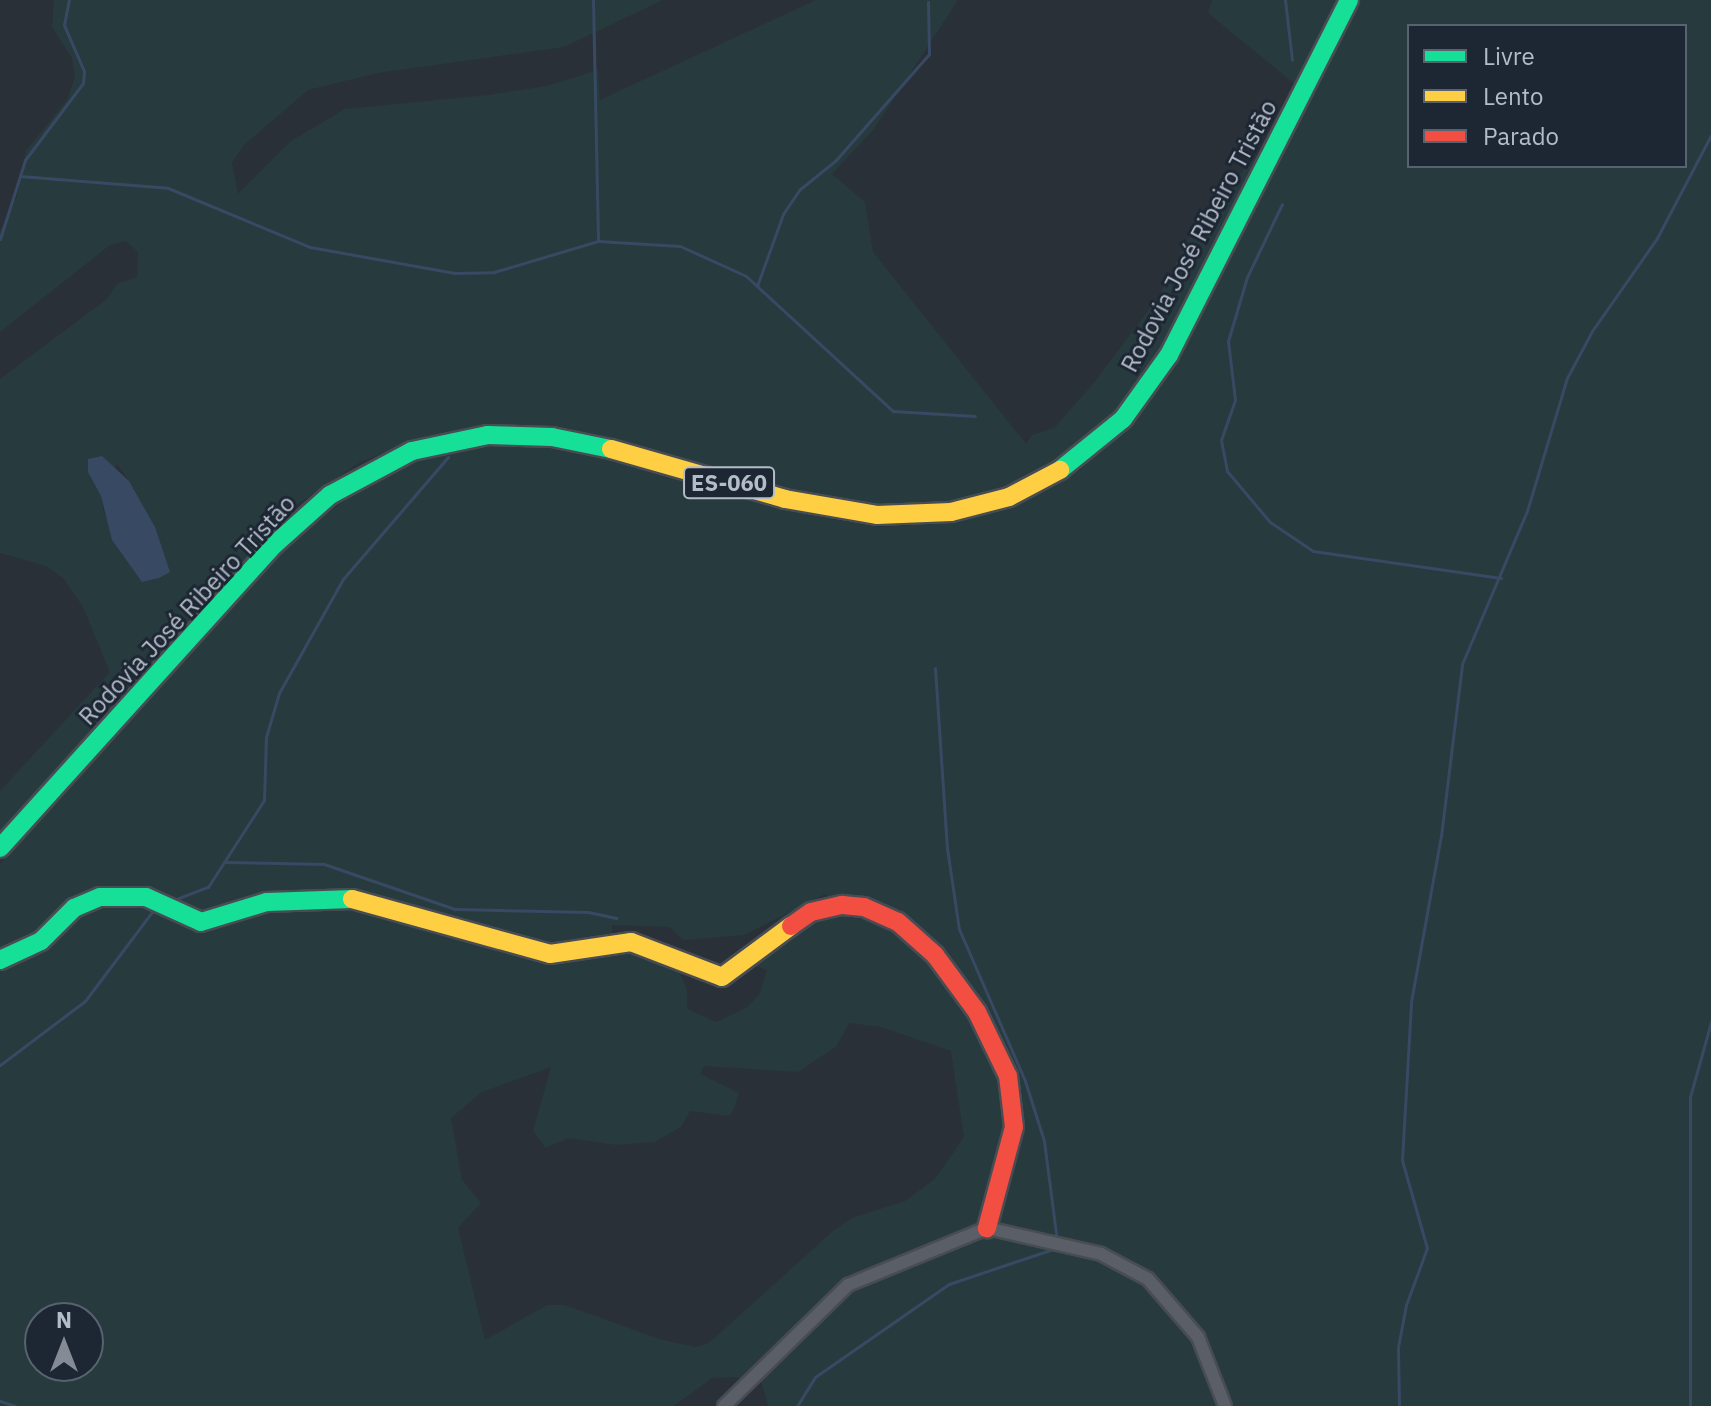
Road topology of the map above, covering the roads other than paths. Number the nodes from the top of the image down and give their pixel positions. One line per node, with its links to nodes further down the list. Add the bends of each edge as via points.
1 (1349, 0): 2 (main road, Rodovia José Ribeiro Tristão / ES-060, via 1169,355 1123,419 1064,469 989,503 898,516 817,506 552,437 488,435 412,451 330,495 274,545)
2 (0, 848)
3 (0, 960): 4 (main road, via 41,941 74,908 100,897 146,897 201,922 267,902 348,899 405,910 550,954 631,942 722,977 811,912 842,905 864,907 898,922 935,955 977,1012 1008,1076 1014,1127)
4 (987, 1228): 5 (street, via 848,1285); 6 (street, via 1101,1254 1148,1279 1198,1337)
5 (724, 1406)
6 (1225, 1406)

